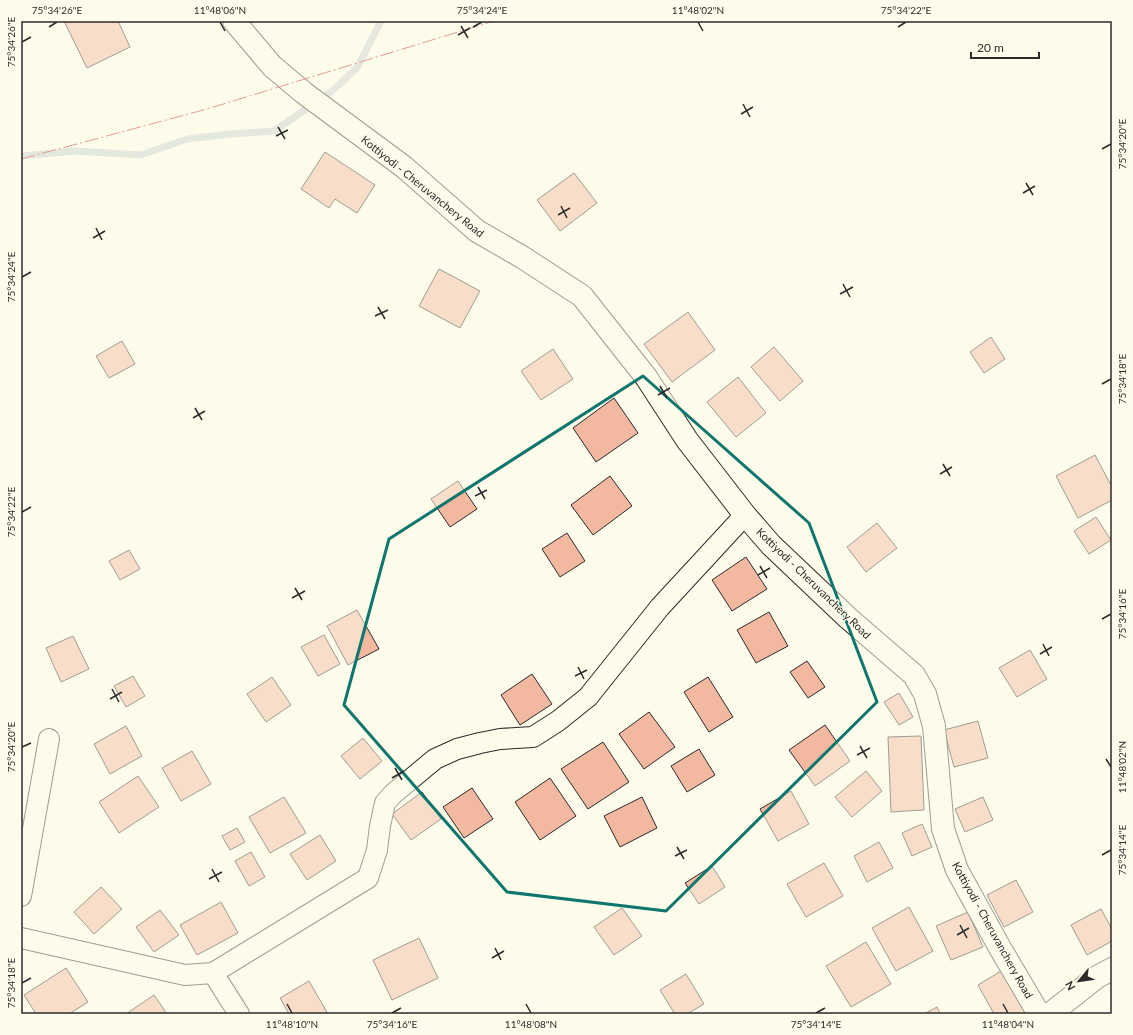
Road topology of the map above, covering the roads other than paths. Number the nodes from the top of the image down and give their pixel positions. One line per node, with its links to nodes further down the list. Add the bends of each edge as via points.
1 (234, 21): 2 (main road, Kottiyodi - Cheruvanchery Road, via 272,66 404,167 477,231 582,296 646,377 687,440)
2 (745, 514): 7 (street, via 660,607 588,697 533,737 480,743 457,749 435,759 385,803 377,850 368,878); 9 (main road, Kottiyodi - Cheruvanchery Road, via 771,545 842,613 914,674 925,694 934,726 943,829 957,870)
3 (49, 739): 4 (street)
4 (21, 896)
5 (21, 938): 7 (street, via 185,975)
6 (1112, 970): 10 (main road, via 1097,977)
7 (213, 973): 8 (street)
8 (239, 1014)
9 (1039, 1014)
10 (1050, 1014)

